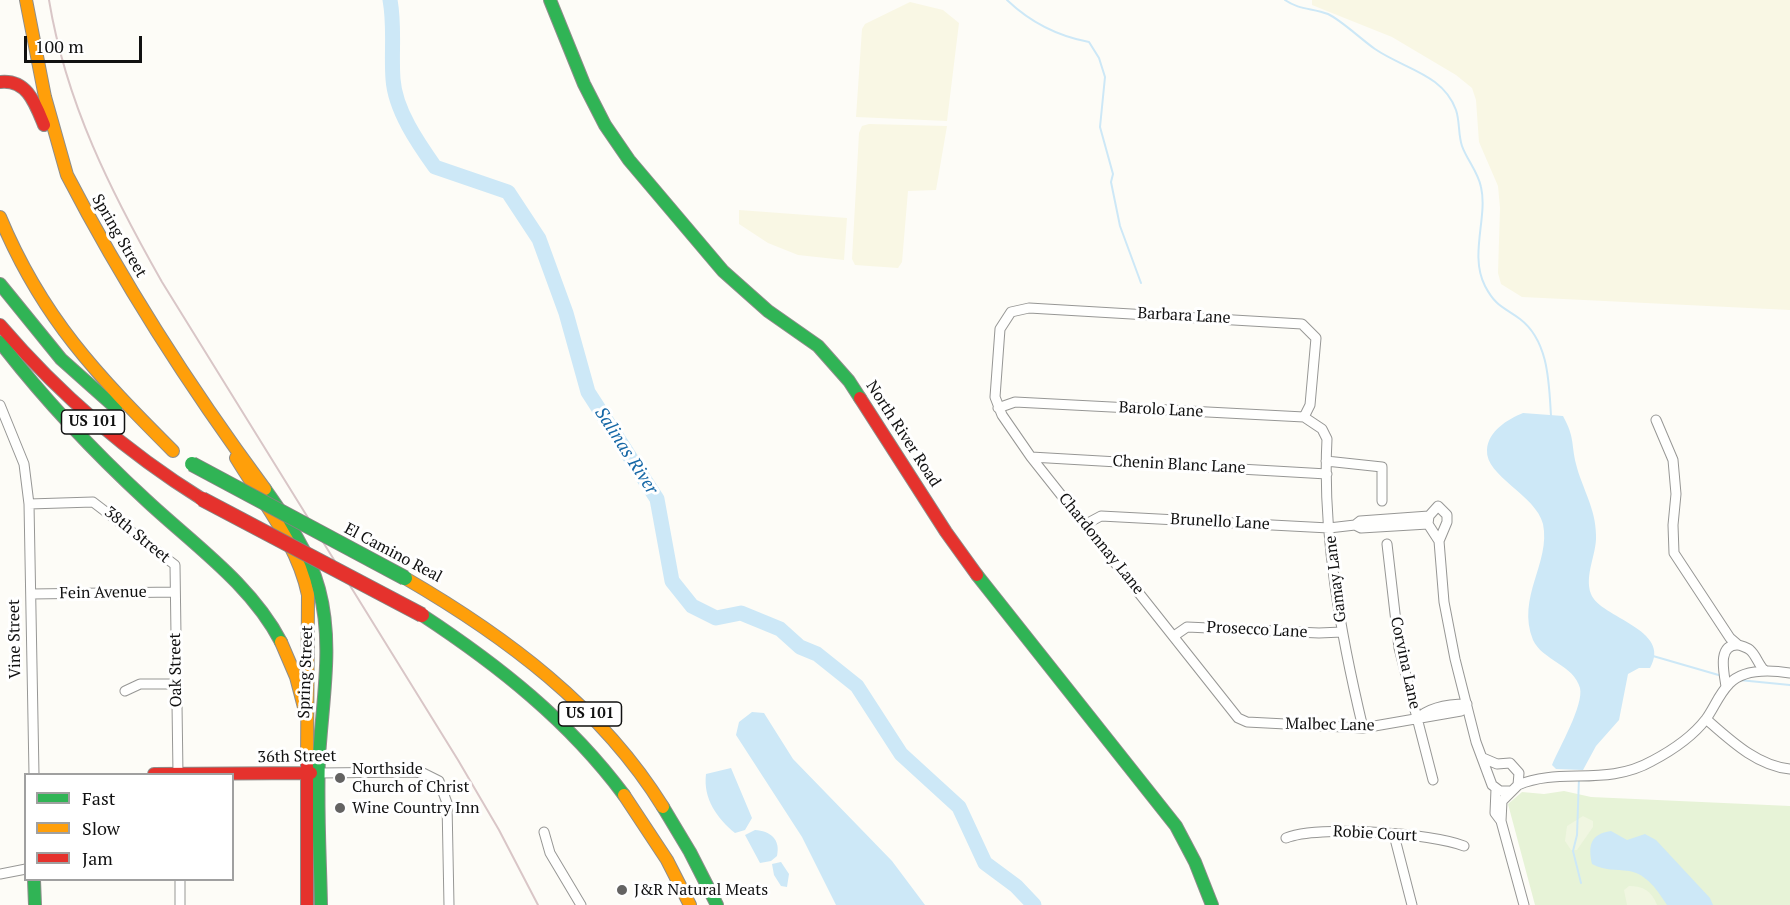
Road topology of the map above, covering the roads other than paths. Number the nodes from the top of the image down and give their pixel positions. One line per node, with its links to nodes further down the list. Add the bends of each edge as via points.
1 (26, 0): 4 (main road, via 45,97)
2 (550, 0): 79 (main road, North River Road, via 584,84 628,160 723,271 768,311 818,346 849,381 980,579 1176,826)
3 (0, 82): 4 (main road, via 18,83 26,88)
4 (67, 175): 13 (main road, Spring Street, via 91,223)
5 (0, 217): 14 (main road, via 45,310 79,355)
6 (0, 284): 14 (main road, El Camino Real / US 101, via 61,359 101,396)
7 (0, 326): 77 (main road, US 101, bridge, via 51,384 104,432 158,472 422,615 507,673 583,743 629,800)
8 (0, 342): 43 (main road, via 59,415 269,617 290,659)
9 (0, 405): 19 (street, Vine Street, via 24,464)
10 (998, 408): 11 (street, Barolo Lane, via 1015,402); 11 (street, Barbara Lane, via 995,397 1000,329 1018,308 1295,322 1312,331 1316,338 1310,405); 15 (street, Chardonnay Lane)
11 (1304, 417): 16 (street, Gamay Lane, via 1322,429 1327,439)
12 (1656, 420): 28 (street, via 1673,460 1674,553)
13 (223, 433): 43 (main road, Spring Street, via 304,575 309,626); 54 (main road, Spring Street, via 250,466 291,530 319,588 325,641)
14 (173, 451): 78 (main road, El Camino Real / US 101, bridge, via 453,604 564,687 649,786 687,844)
15 (1031, 457): 17 (street, Chenin Blanc Lane); 21 (street, Chardonnay Lane)
16 (1326, 460): 17 (street, Gamay Lane); 18 (street, via 1383,467)
17 (1327, 474): 22 (street, Gamay Lane)
18 (1382, 501)
19 (29, 504): 25 (street, 38th Street, via 93,502); 27 (street, Vine Street)
20 (1428, 520): 22 (street, Brunello Lane, via 1360,521); 23 (street); 23 (street, Brunello Lane, via 1438,506 1447,515 1448,522)
21 (1086, 524): 22 (street, Brunello Lane, via 1101,516); 30 (street, Chardonnay Lane)
22 (1329, 528): 29 (street, Gamay Lane)
23 (1439, 541): 42 (street, via 1444,602)
24 (1387, 544): 44 (street, Corvina Lane, via 1399,648)
25 (175, 565): 26 (street, Oak Street)
26 (175, 592): 27 (street, Fein Avenue); 39 (street, Oak Street)
27 (31, 594): 52 (street, Vine Street)
28 (1720, 624): 31 (street); 32 (street)
29 (1342, 632): 30 (street, Prosecco Lane, via 1187,627); 47 (street, Gamay Lane)
30 (1174, 636): 46 (street, Chardonnay Lane)
31 (1737, 645): 32 (street); 33 (street)
32 (1725, 652): 34 (street)
33 (1753, 654): 35 (street); 37 (street)
34 (1723, 667): 38 (street); 40 (street)
35 (1764, 670): 36 (street); 37 (street)
36 (1790, 673)
37 (1750, 674): 38 (street)
38 (1740, 677): 40 (street)
39 (177, 684): 41 (street, via 140,684); 53 (street, Oak Street)
40 (1726, 687): 45 (street)
41 (125, 692)
42 (1467, 704): 44 (street, Malbec Lane, via 1424,712); 48 (street)
43 (306, 715): 54 (main road, Spring Street)
44 (1417, 719): 47 (street, Malbec Lane); 58 (street, Corvina Lane)
45 (1706, 719): 51 (street, via 1757,758); 57 (street, via 1672,749 1626,773)
46 (1243, 721): 47 (street, Malbec Lane)
47 (1363, 728)
48 (1483, 758): 49 (street); 56 (street)
49 (1497, 764): 50 (street, via 1510,763); 56 (street)
50 (1516, 768): 57 (street); 59 (street)
51 (1790, 769)
52 (34, 773)
53 (178, 773)
54 (312, 773): 55 (main road, 36th Street); 73 (main road, Spring Street); 74 (main road, Spring Street); 75 (street, 36th Street, via 413,772 439,781 447,803)
55 (234, 774)
56 (1490, 774): 60 (street)
57 (1544, 779): 59 (street)
58 (1433, 780)
59 (1518, 785): 61 (street)
60 (1496, 789): 61 (street); 62 (street, via 1495,813)
61 (1509, 791): 62 (street, via 1502,801)
62 (1501, 821): 81 (street)
63 (544, 832): 76 (street, via 550,853)
64 (1394, 835): 65 (street, Robie Court, via 1305,831); 66 (street, Robie Court, via 1434,837); 80 (street)
65 (1286, 838)
66 (1464, 846)
67 (24, 869): 68 (street)
68 (0, 874)
69 (34, 881): 71 (main road)
70 (180, 881): 72 (street)
71 (35, 905)
72 (180, 905)
73 (307, 905)
74 (321, 905)
75 (449, 905)
76 (581, 905)
77 (690, 905)
78 (717, 905)
79 (1212, 905)
80 (1412, 905)
81 (1524, 905)

